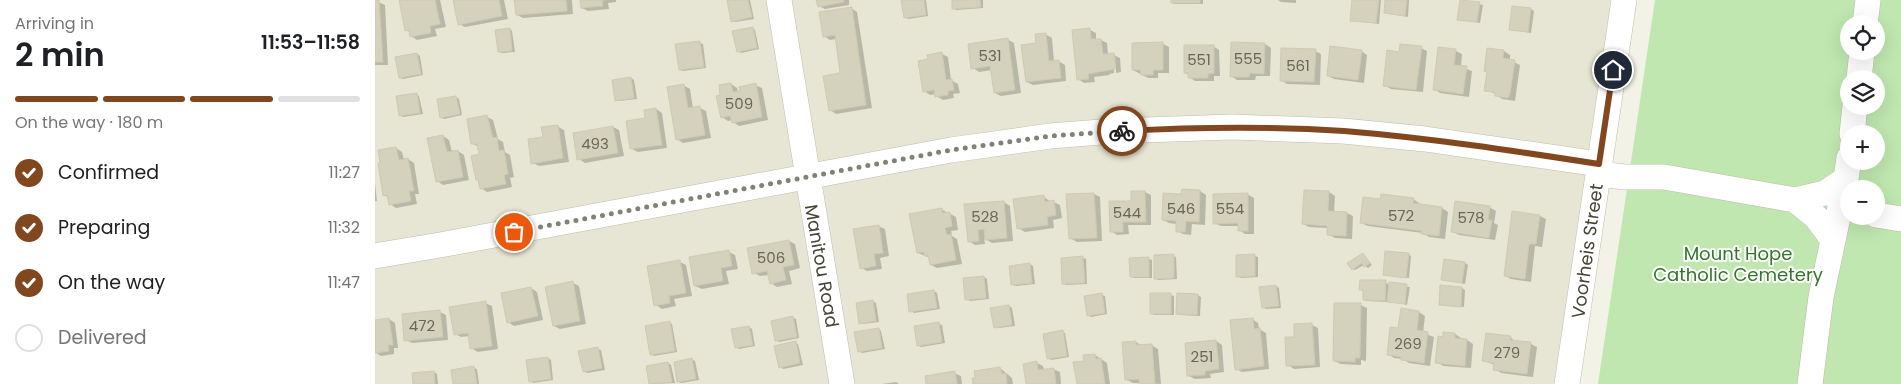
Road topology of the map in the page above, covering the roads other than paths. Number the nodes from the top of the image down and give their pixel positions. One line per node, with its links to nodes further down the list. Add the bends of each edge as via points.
1 (779, 0): 7 (street, Manitou Road)
2 (1624, 0): 5 (street, Voorheis Street)
3 (1868, 0): 4 (street)
4 (1866, 15)
5 (1599, 169): 7 (street, via 1384,134 1232,127 1050,136 951,150); 8 (street, via 1625,177 1664,177); 15 (street, Voorheis Street)
6 (1845, 170): 8 (street, via 1825,192)
7 (807, 177): 13 (street); 14 (street, Manitou Road)
8 (1795, 200): 12 (street, via 1816,217)
9 (1885, 216): 10 (street)
10 (1901, 219)
11 (1840, 221): 12 (street)
12 (1833, 240): 16 (street, via 1821,297)
13 (375, 256)
14 (842, 384)
15 (1567, 384)
16 (1810, 384)

